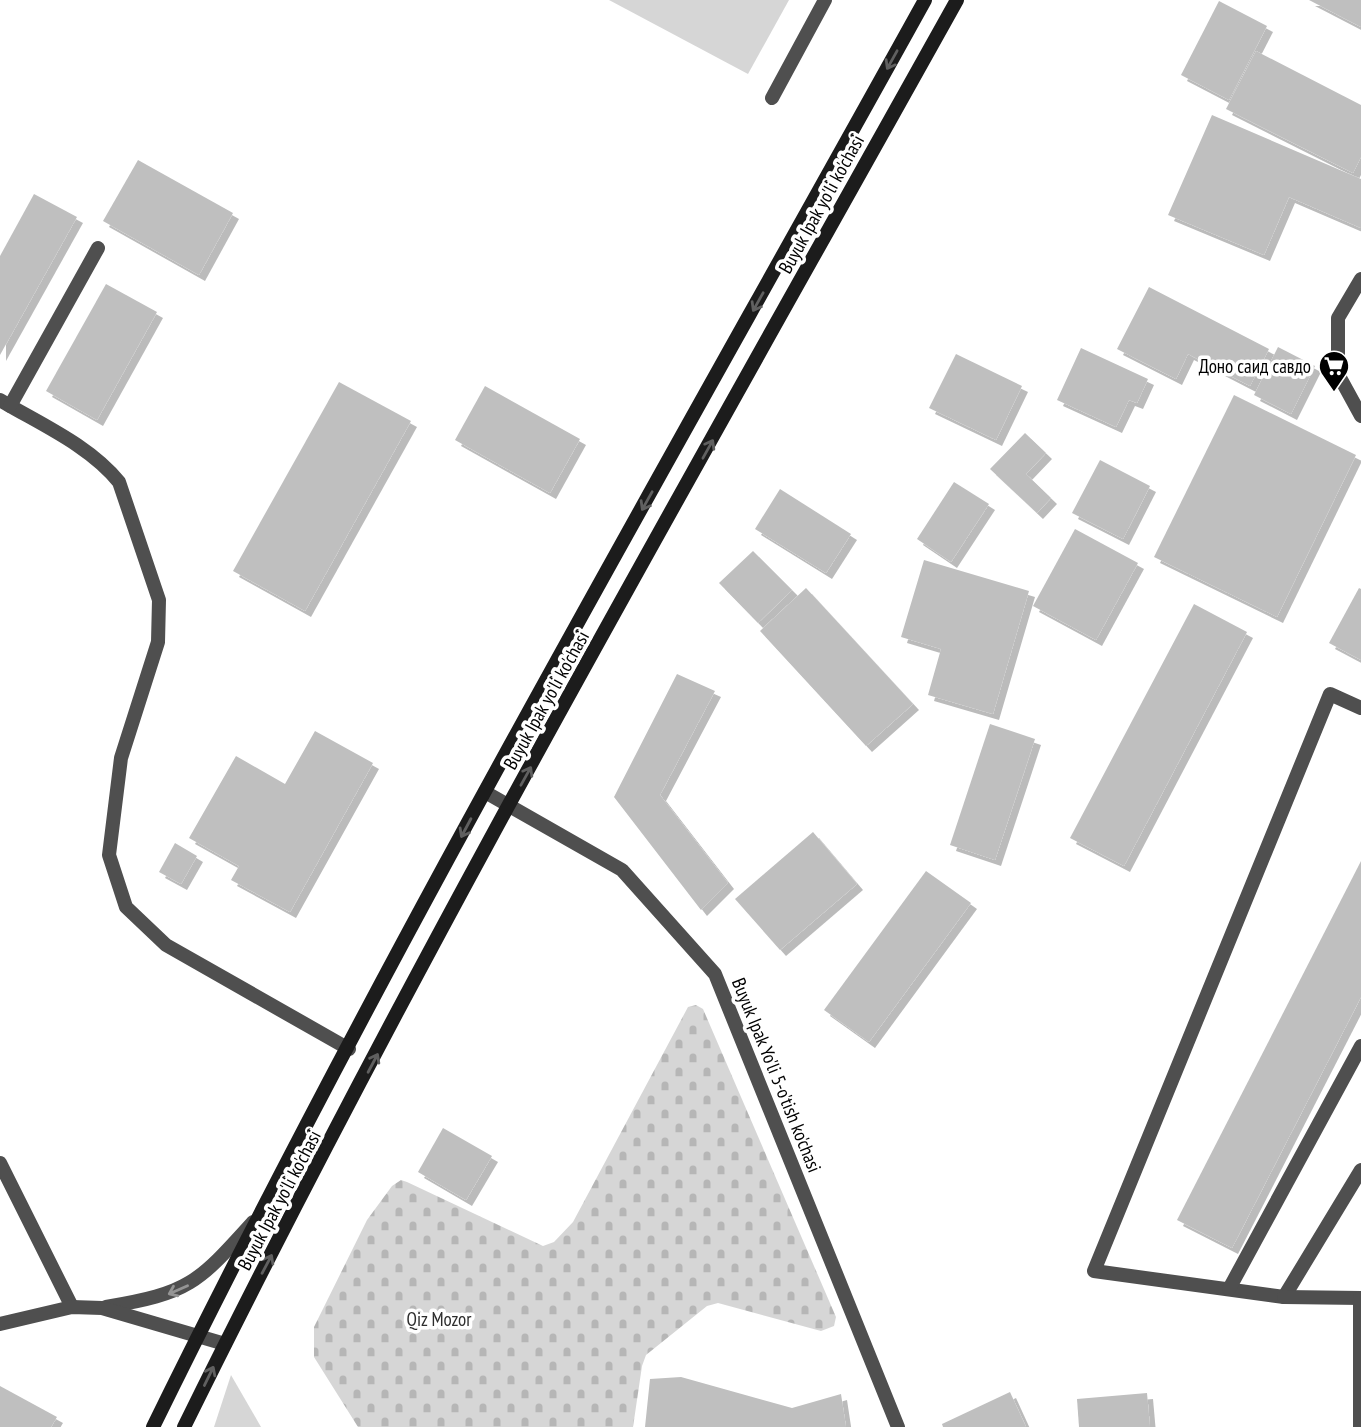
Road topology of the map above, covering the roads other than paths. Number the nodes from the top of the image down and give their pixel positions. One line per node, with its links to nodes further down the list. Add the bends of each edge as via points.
1 (825, 0): 4 (street)
2 (925, 0): 10 (street, Buyuk Ipak yo'li ko'chasi, one-way to 10)
3 (957, 0): 11 (street, Buyuk Ipak yo'li ko'chasi, one-way to 3)
4 (772, 97)
5 (98, 248): 7 (street)
6 (1361, 279): 8 (street, via 1338,318 1338,374)
7 (5, 403): 13 (street, via 87,452 119,482 159,600 158,642 121,758 109,855 126,907 166,945)
8 (1361, 416)
9 (1361, 708): 17 (street, via 1330,694 1094,1271)
10 (485, 792): 11 (street, Buyuk Ipak Yo'li 5-o'tish ko'chasi); 13 (street, Buyuk Ipak yo'li ko'chasi, one-way to 13)
11 (509, 807): 24 (street, Buyuk Ipak yo'li ko'chasi, one-way to 11); 27 (street, Buyuk Ipak Yo'li 5-o'tish ko'chasi, via 622,870 715,974)
12 (1361, 1046): 17 (street)
13 (349, 1049): 16 (street, Buyuk Ipak yo'li ko'chasi)
14 (0, 1164): 20 (street)
15 (1361, 1170): 18 (street)
16 (263, 1211): 21 (street, Buyuk Ipak yo'li ko'chasi, one-way to 21, via 186,1287 162,1297); 23 (street, Buyuk Ipak yo'li ko'chasi)
17 (1228, 1289): 18 (street)
18 (1284, 1297): 19 (street)
19 (1360, 1298): 28 (street)
20 (72, 1307): 21 (street); 22 (street)
21 (102, 1308): 23 (street)
22 (0, 1324)
23 (198, 1336): 24 (street); 25 (street, Buyuk Ipak yo'li ko'chasi)
24 (225, 1344): 26 (street, Buyuk Ipak yo'li ko'chasi, one-way to 24)
25 (153, 1427)
26 (184, 1427)
27 (898, 1427)
28 (1360, 1427)

